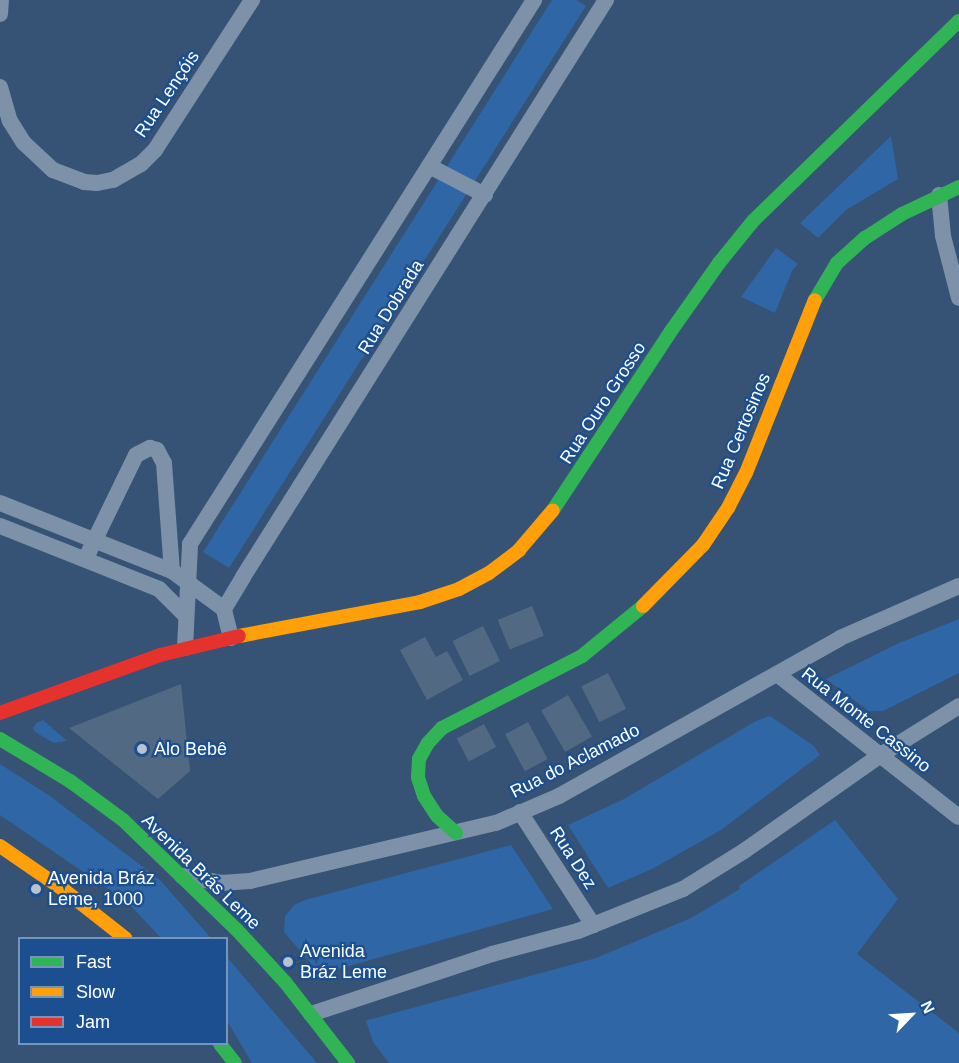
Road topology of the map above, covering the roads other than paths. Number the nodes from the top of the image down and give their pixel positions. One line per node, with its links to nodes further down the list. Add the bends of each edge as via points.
1 (1, 0): 5 (street)
2 (252, 0): 7 (street, Rua Lençóis, via 155,150 141,164 113,180 84,182 53,170 24,143 10,121)
3 (534, 0): 8 (street)
4 (606, 0): 10 (street, Rua Dobrada)
5 (0, 14)
6 (959, 21): 23 (street, Rua Ouro Grosso, via 753,221 671,331 551,513 519,550 459,589 420,602)
7 (0, 87)
8 (429, 166): 10 (street); 19 (street, via 190,544)
9 (959, 187): 11 (street, Rua Certosinos)
10 (484, 195): 21 (street, Rua Dobrada)
11 (939, 195): 12 (street, via 943,236); 32 (street, Rua Certosinos, via 865,238 837,263 810,308 746,473 703,545 656,595 582,656 442,728 428,742 419,759 418,777 436,816)
12 (959, 298)
13 (0, 488): 14 (street)
14 (6, 505): 15 (street); 16 (street)
15 (6, 527): 17 (street)
16 (94, 540): 17 (street); 18 (street); 18 (street, via 136,455 150,448 157,450 164,462)
17 (86, 558): 22 (street, via 159,589)
18 (172, 571): 19 (street)
19 (189, 582): 21 (street); 22 (street)
20 (959, 586): 25 (street, Rua do Aclamado, via 877,620)
21 (224, 609): 23 (street)
22 (185, 615): 24 (street)
23 (231, 638): 24 (street, Rua Ouro Grosso)
24 (185, 648): 27 (street, Rua Ouro Grosso)
25 (777, 674): 29 (street, Rua Monte Cassino); 30 (street, Rua do Aclamado, via 559,796)
26 (959, 706): 29 (street)
27 (0, 712)
28 (0, 739): 34 (street, Avenida Brás Leme, via 70,781 123,820)
29 (879, 756): 31 (street, Rua Monte Cassino); 35 (street, via 744,851 682,889)
30 (520, 812): 32 (street, Rua do Aclamado); 35 (street, Rua Dez)
31 (959, 818)
32 (456, 833): 34 (street, Rua do Aclamado, via 250,881 221,883)
33 (0, 846): 36 (street)
34 (180, 876): 37 (street, Avenida Brás Leme, via 237,930)
35 (593, 925): 37 (street)
36 (123, 937)
37 (311, 1014): 40 (street, Avenida Brás Leme)
38 (221, 1045): 39 (street)
39 (235, 1063)
40 (348, 1063)

